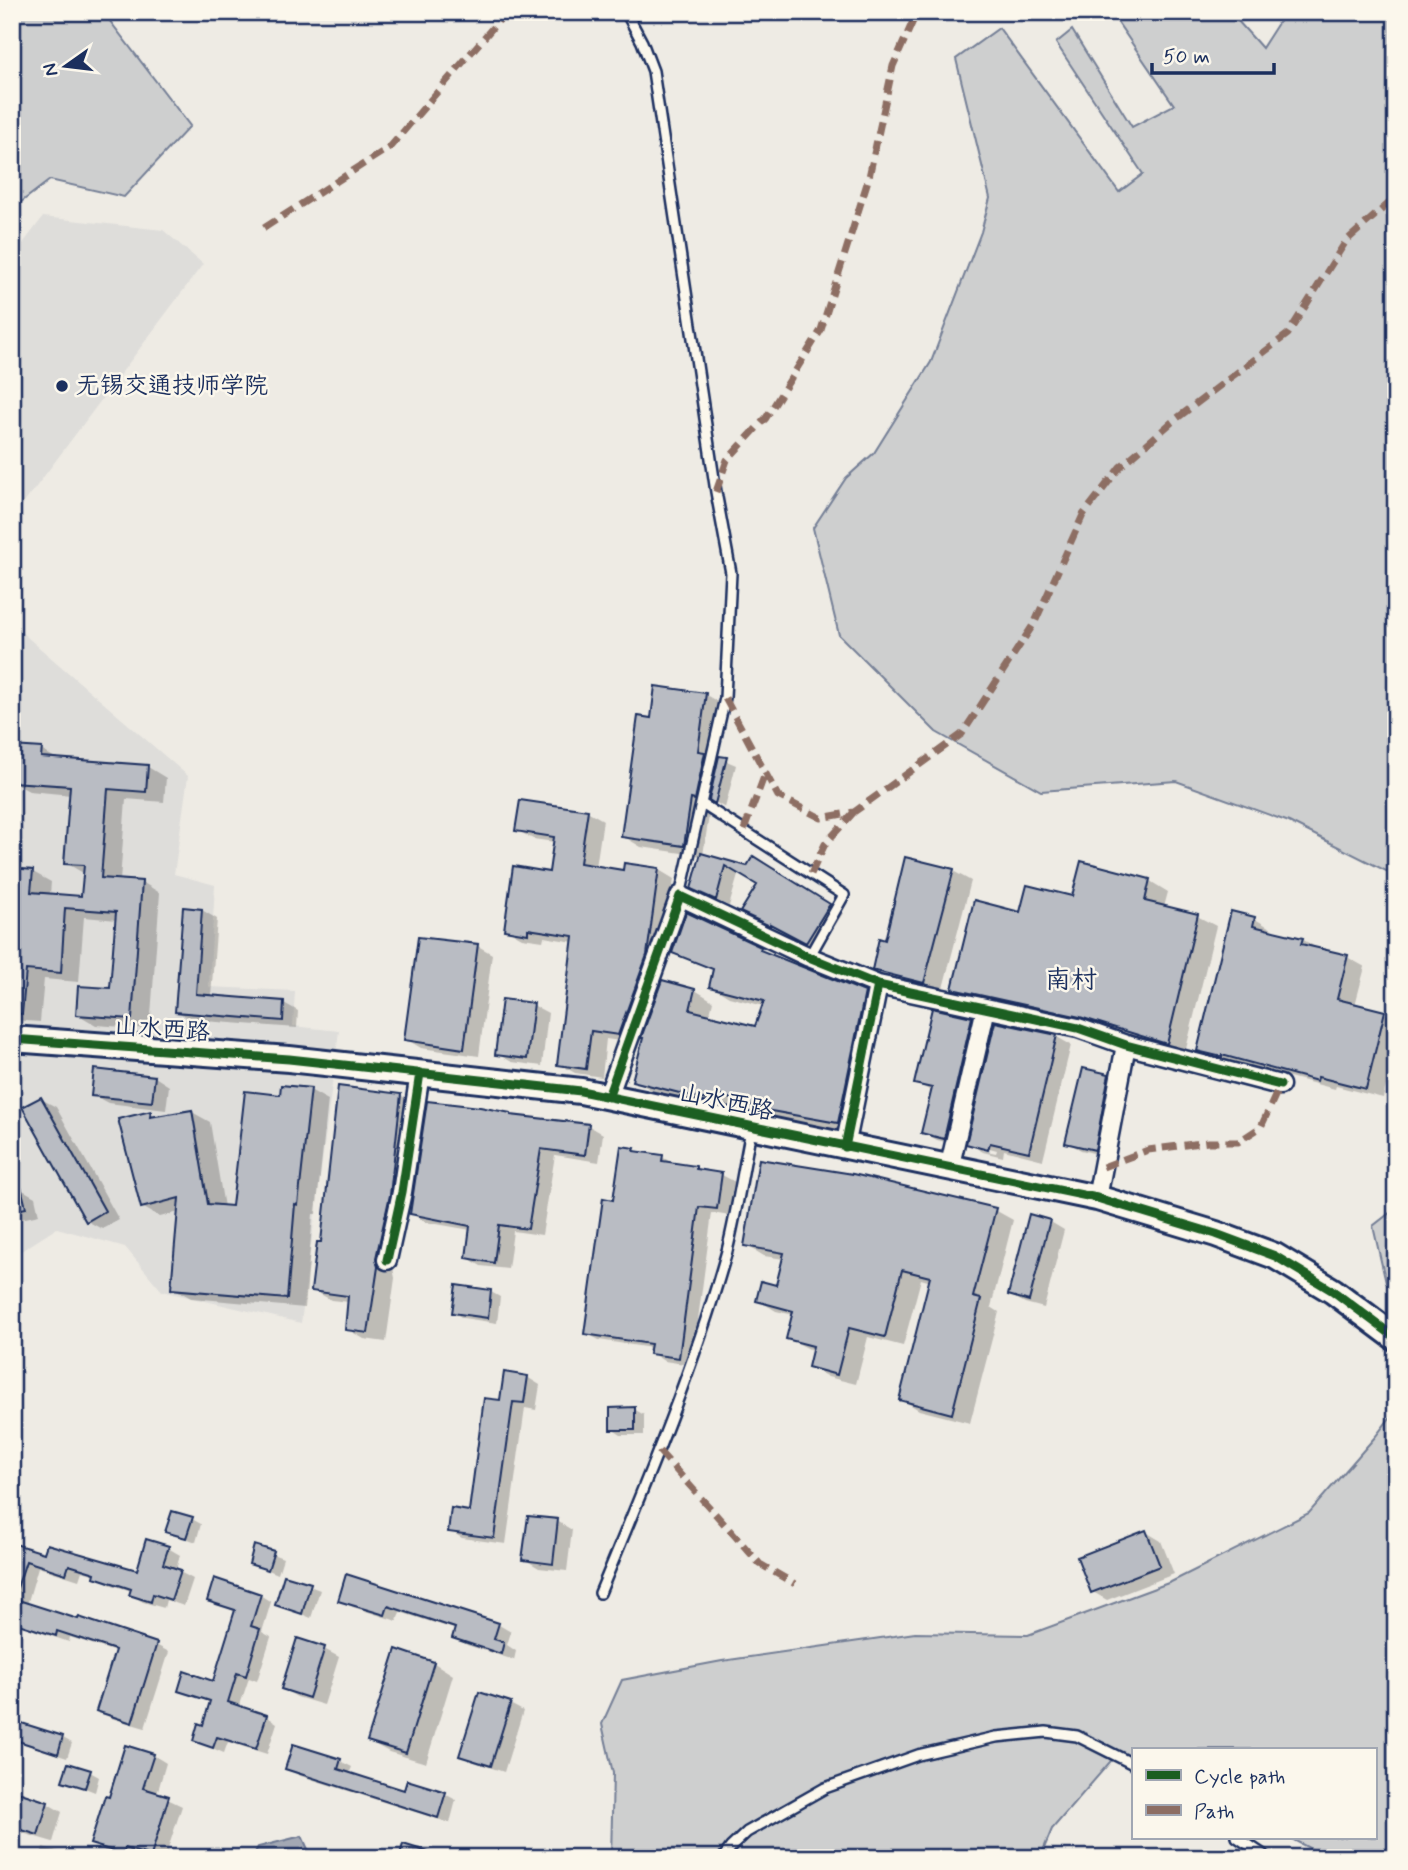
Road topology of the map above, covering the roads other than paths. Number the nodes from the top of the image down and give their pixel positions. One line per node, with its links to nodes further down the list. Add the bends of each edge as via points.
1 (626, 12): 2 (lane, via 653,71 732,573 725,698)
2 (702, 804): 3 (lane); 4 (lane, via 844,895)
3 (680, 896): 4 (street); 11 (street)
4 (809, 957): 5 (street)
5 (878, 985): 6 (street); 13 (street)
6 (986, 1008): 8 (street, via 1078,1028); 14 (street)
7 (12, 1039): 9 (street, 山水西路)
8 (1126, 1045): 10 (street); 15 (street)
9 (419, 1073): 11 (street, 山水西路); 16 (street)
10 (1280, 1085)
11 (608, 1097): 12 (street, 山水西路)
12 (752, 1128): 13 (street, 山水西路); 18 (lane, via 727,1249 692,1362)
13 (845, 1147): 14 (street, 山水西路)
14 (949, 1169): 15 (street, 山水西路)
15 (1097, 1198): 17 (street, 山水西路, via 1275,1256 1333,1291)
16 (387, 1260)
17 (1396, 1338)
18 (600, 1593)
19 (1132, 1764): 21 (lane, via 1077,1736 1046,1732 996,1737 918,1755 825,1788 747,1832)
20 (1240, 1839): 22 (lane)
21 (723, 1858)
22 (1266, 1858)

